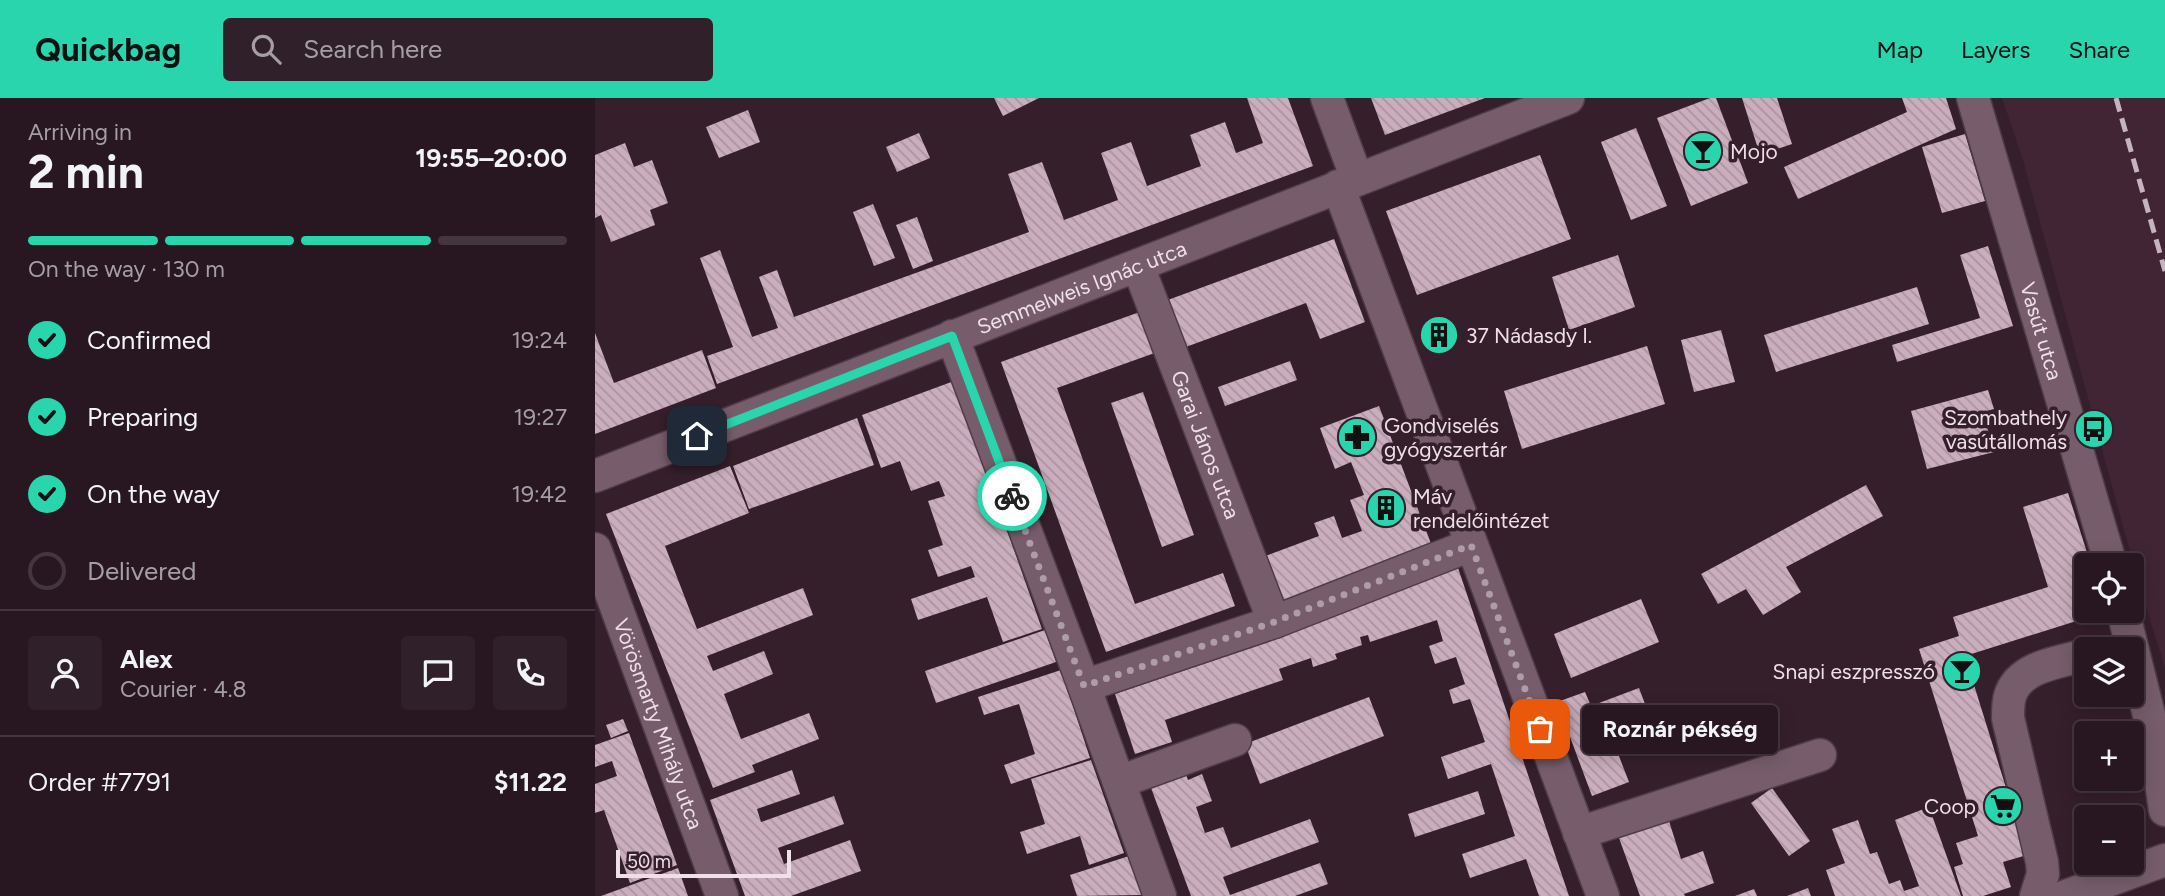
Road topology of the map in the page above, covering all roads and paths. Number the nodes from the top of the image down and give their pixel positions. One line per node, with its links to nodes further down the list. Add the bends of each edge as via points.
1 (1327, 98): 4 (street)
2 (1568, 98): 4 (street, Semmelweis Ignác utca)
3 (1973, 98): 10 (street, Vasút utca)
4 (1347, 182): 5 (street, Semmelweis Ignác utca); 8 (street)
5 (1138, 266): 6 (street, Semmelweis Ignác utca); 11 (street, Garai János utca)
6 (952, 336): 7 (street, Semmelweis Ignác utca); 13 (street)
7 (595, 476)
8 (1471, 545): 11 (street); 19 (street)
9 (595, 549): 22 (street, Vörösmarty Mihály utca)
10 (2107, 553)
11 (1274, 622): 13 (street)
12 (2074, 658): 25 (street, via 2031,671 2015,683 2009,697 2008,718 2042,862)
13 (1084, 686): 17 (street)
14 (2142, 707): 18 (street, via 2155,739)
15 (1235, 740): 17 (street)
16 (1820, 755): 19 (street)
17 (1119, 782): 23 (street)
18 (2165, 810)
19 (1579, 834): 24 (street)
20 (2165, 860): 21 (street)
21 (2097, 890): 26 (street)
22 (722, 896)
23 (1160, 896)
24 (1603, 896)
25 (2036, 896)
26 (2066, 896)

